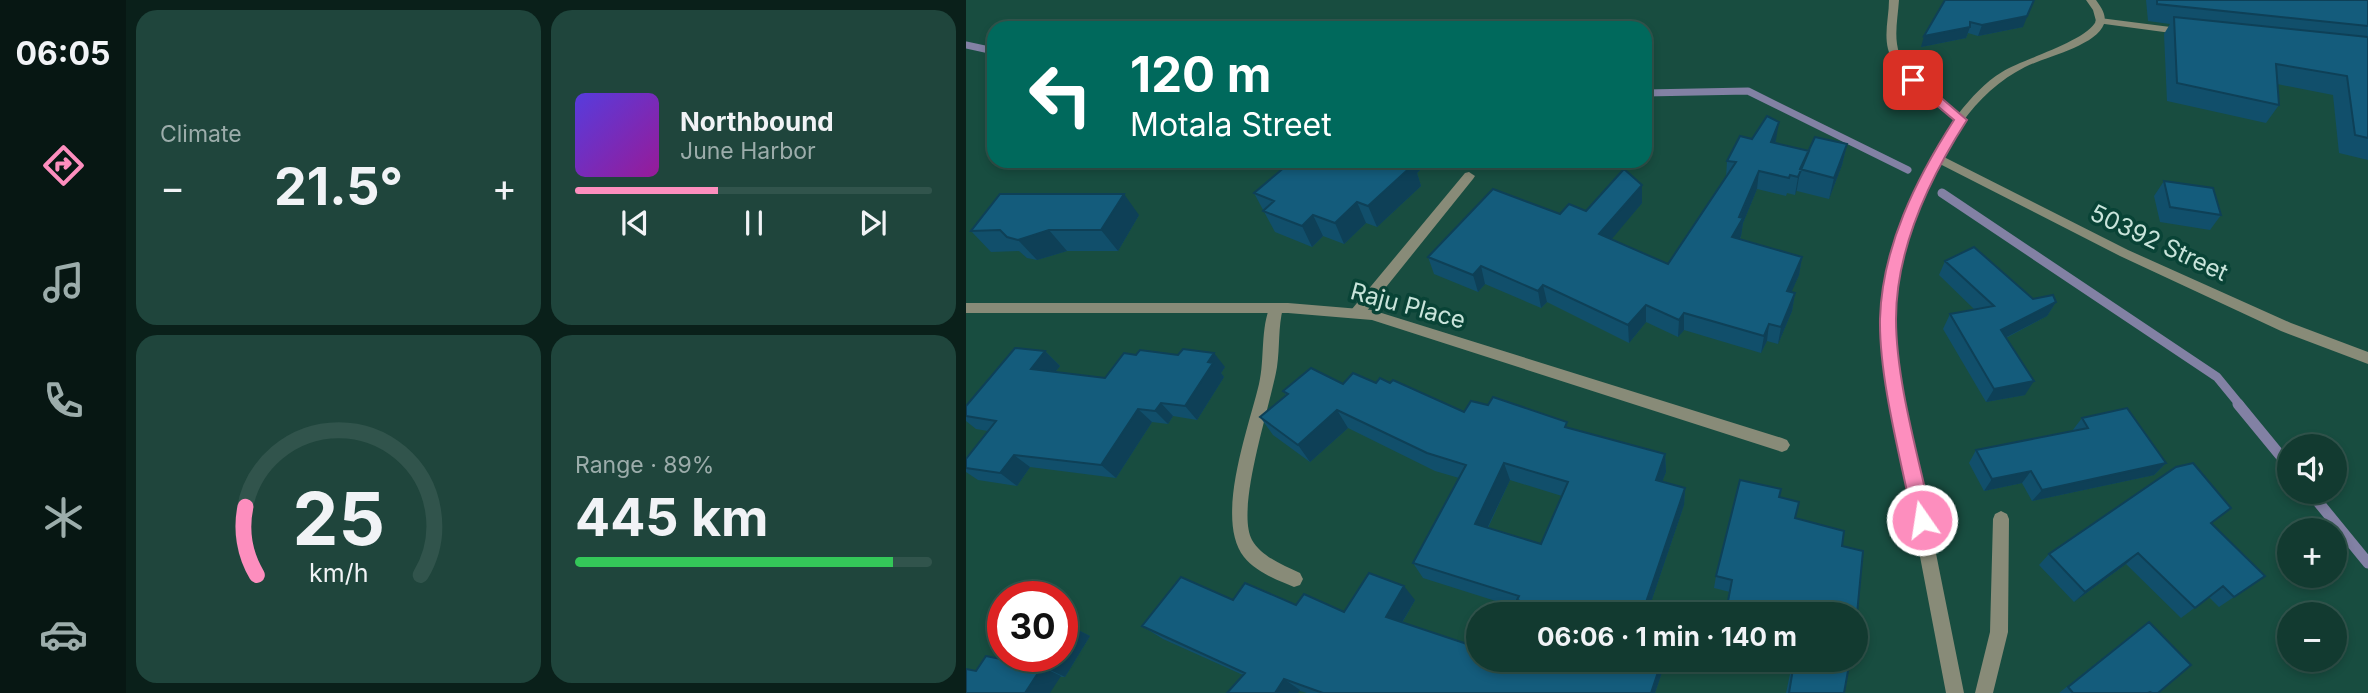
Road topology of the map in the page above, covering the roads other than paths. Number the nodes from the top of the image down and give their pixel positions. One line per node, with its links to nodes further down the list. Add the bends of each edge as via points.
1 (1894, 0): 5 (street, via 1893,49 1898,61 1913,80)
2 (2091, 0): 3 (street)
3 (2100, 21): 4 (street); 5 (street, via 2083,38 2006,72)
4 (2196, 34)
5 (1961, 120): 6 (street)
6 (1936, 157): 11 (street, 50392 Street, via 2123,253 2286,327); 15 (street, via 1903,236 1888,320 1894,379)
7 (1469, 176): 10 (street)
8 (966, 308): 9 (street, Raju Place)
9 (1276, 308): 10 (street, Raju Place); 14 (street, via 1239,524 1251,553)
10 (1357, 313): 12 (street, Raju Place)
11 (2368, 358)
12 (1782, 445)
13 (2001, 519): 16 (street, via 1999,632)
14 (1294, 579)
15 (1955, 693)
16 (1984, 693)

